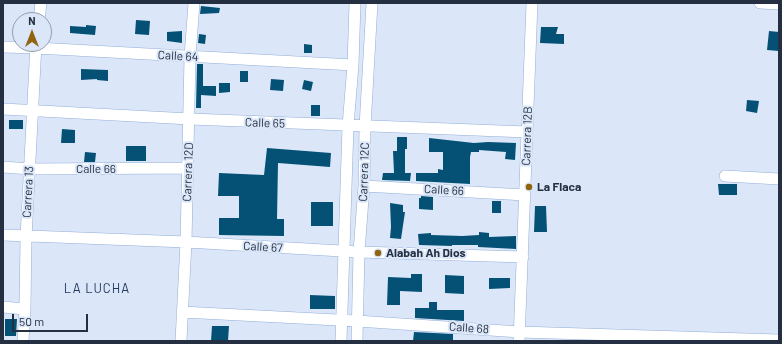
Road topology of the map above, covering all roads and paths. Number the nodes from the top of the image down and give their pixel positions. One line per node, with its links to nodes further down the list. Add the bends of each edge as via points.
1 (194, 3): 9 (street, Carrera 12D)
2 (355, 3): 10 (street, Carrera 12C)
3 (372, 3): 15 (street, Carrera 12C)
4 (532, 3): 16 (street, Carrera 12B)
5 (760, 3): 6 (street)
6 (779, 4)
7 (52, 47): 9 (street, Calle 64)
8 (36, 52): 12 (street, Carrera 13)
9 (190, 57): 10 (street, Calle 64); 13 (street, Carrera 12D)
10 (353, 65): 14 (street, Carrera 12C)
11 (3, 109): 12 (street, Calle 65)
12 (33, 110): 13 (street, Calle 65); 19 (street, Carrera 13)
13 (190, 119): 14 (street, Calle 65); 18 (street, Carrera 12D)
14 (348, 126): 15 (street, Calle 65); 27 (street, Carrera 12C)
15 (365, 127): 16 (street, Calle 65); 22 (street, Carrera 12C)
16 (527, 132): 23 (street, Carrera 12B)
17 (3, 168): 19 (street, Calle 66)
18 (188, 168): 19 (street, Calle 66); 26 (street, Carrera 12D)
19 (30, 169): 25 (street, Carrera 13)
20 (725, 176): 21 (street)
21 (779, 179)
22 (364, 186): 23 (street, Calle 66); 28 (street, Carrera 12C)
23 (525, 195): 29 (street, Carrera 12B)
24 (3, 235): 25 (street, Calle 67)
25 (26, 237): 26 (street, Calle 67); 31 (street, Carrera 13)
26 (186, 242): 27 (street, Calle 67); 32 (street, Carrera 12D)
27 (343, 252): 28 (street, Calle 67); 33 (street, Carrera 12C)
28 (359, 252): 29 (street, Calle 67); 34 (street, Carrera 12C)
29 (522, 257): 35 (street, Carrera 12B)
30 (3, 307): 31 (street)
31 (25, 309): 38 (street, Carrera 13)
32 (182, 312): 33 (street, Calle 68); 39 (street, Carrera 12D)
33 (341, 321): 34 (street, Calle 68); 40 (street, Carrera 12C)
34 (358, 321): 35 (street, Calle 68); 41 (street, Carrera 12C)
35 (520, 336): 36 (street, Calle 68)
36 (676, 339): 37 (street, Calle 68)
37 (779, 340)
38 (23, 341)
39 (181, 341)
40 (341, 341)
41 (357, 341)

